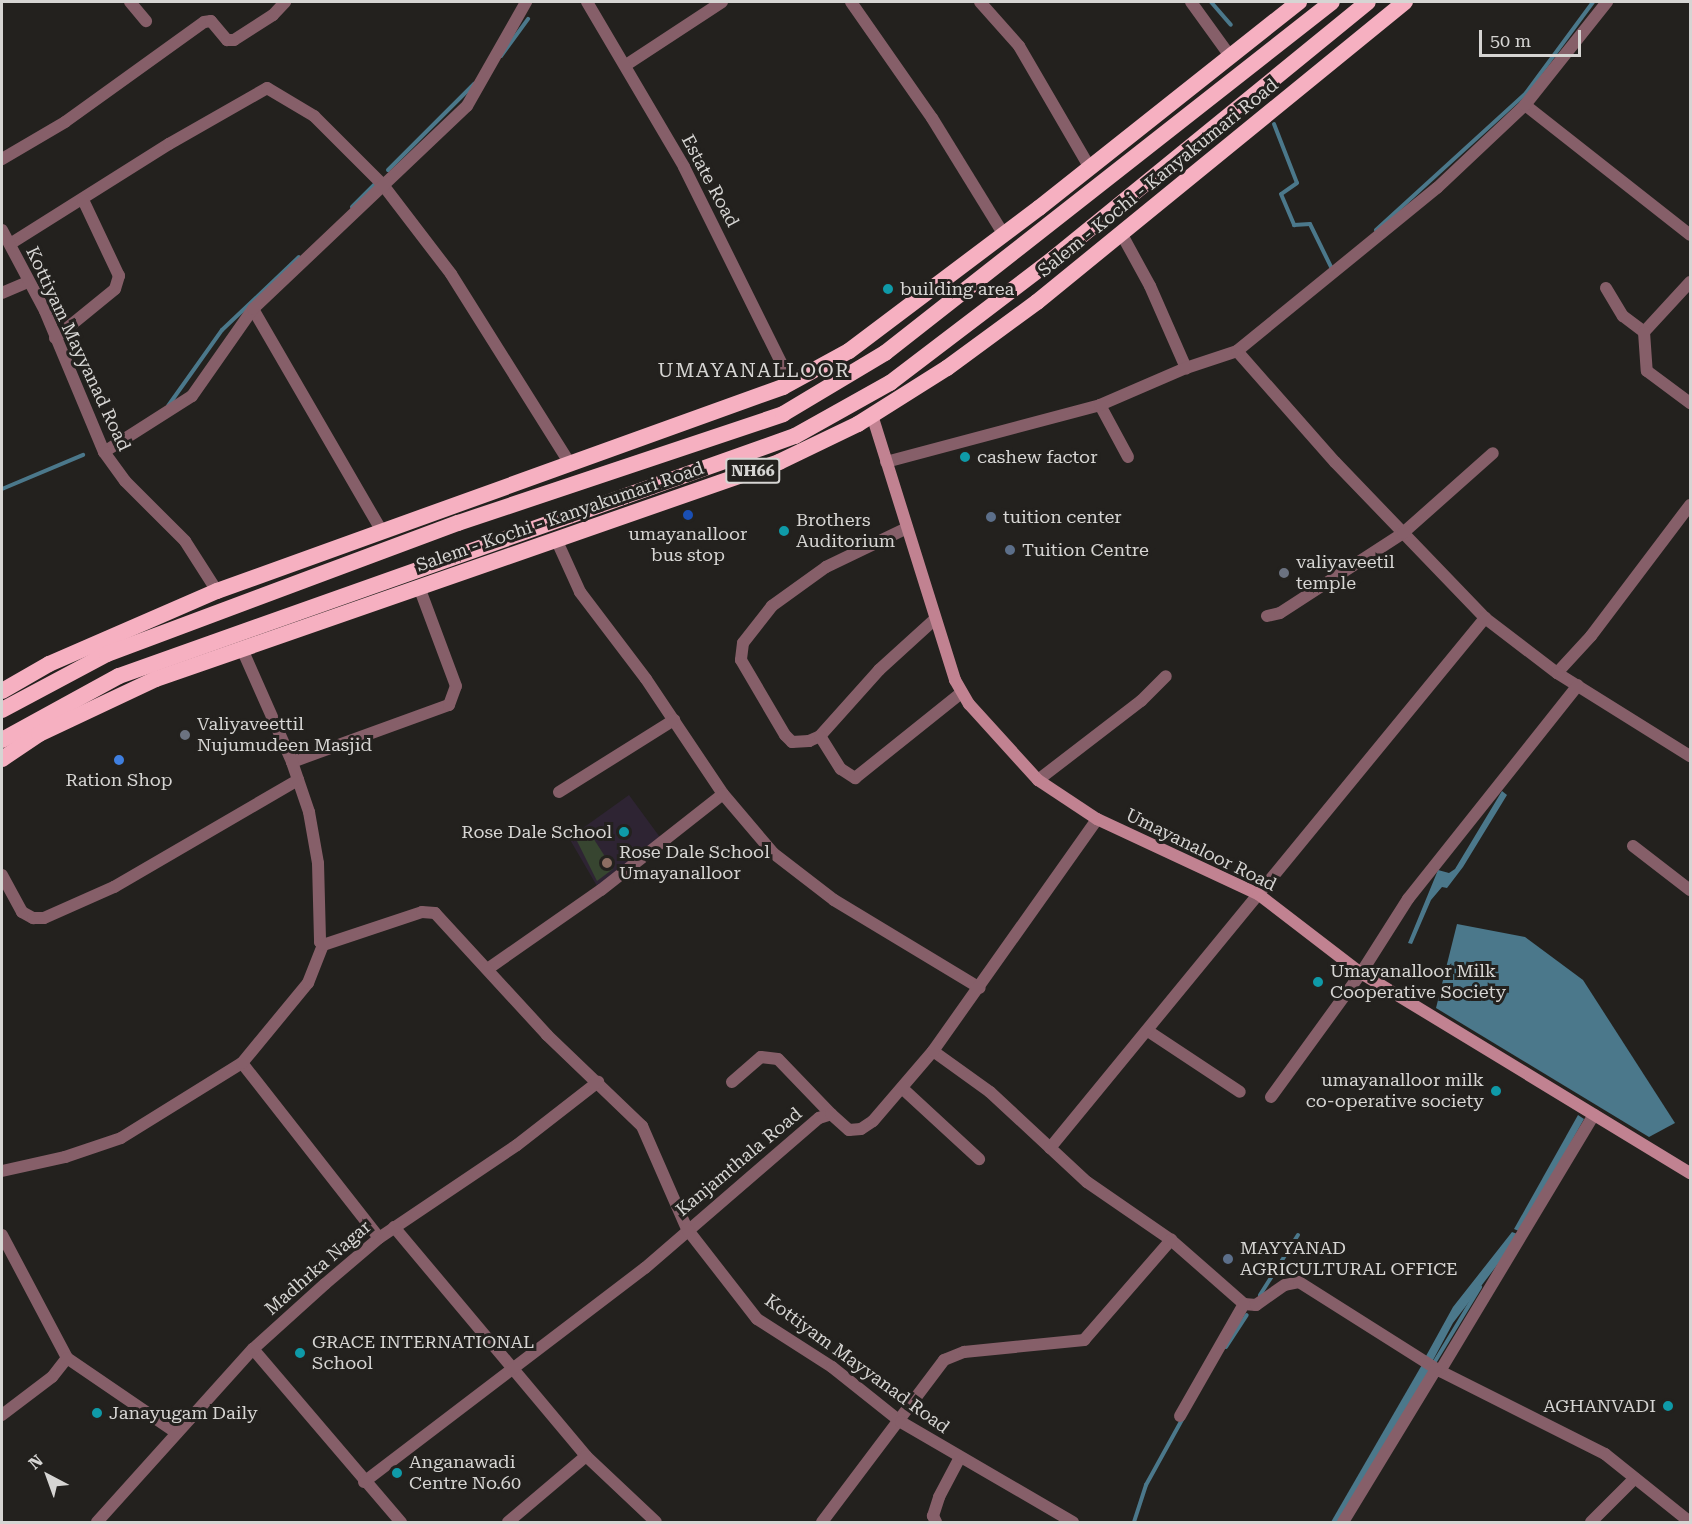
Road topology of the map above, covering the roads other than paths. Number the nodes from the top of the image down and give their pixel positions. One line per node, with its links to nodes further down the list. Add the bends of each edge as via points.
1 (130, 2): 14 (street)
2 (285, 2): 18 (street, via 273,15 234,40 227,40 211,21 204,22 65,122)
3 (526, 2): 20 (street, via 467,106)
4 (587, 2): 16 (street, Estate Road)
5 (722, 2): 16 (street)
6 (851, 2): 24 (street, via 932,118)
7 (980, 2): 19 (street, via 1019,46)
8 (1191, 2): 15 (street)
9 (1299, 2): 15 (highway)
10 (1332, 2): 61 (highway, via 885,353 783,414 458,523 107,654)
11 (1368, 2): 64 (highway, via 1054,258 899,376 795,436 119,676)
12 (1405, 2): 23 (highway, Salem - Kochi - Kanyakumari Road / NH66)
13 (1607, 2): 17 (street)
14 (146, 21)
15 (1230, 56): 19 (highway)
16 (626, 65): 36 (street, Estate Road, via 684,167)
17 (1526, 105): 25 (street); 34 (street, via 1437,188)
18 (2, 159)
19 (1090, 168): 24 (highway)
20 (383, 185): 21 (street, via 314,116 267,88 169,144); 31 (street); 44 (street, via 451,274)
21 (83, 200): 26 (street); 33 (street, via 118,276 115,290)
22 (2, 230): 26 (street, Kottiyam Mayyanad Road)
23 (1121, 233): 35 (street, via 1150,286); 39 (highway, Salem - Kochi - Kanyakumari Road / NH66, via 965,355)
24 (1004, 235): 36 (highway, via 849,351)
25 (1690, 235)
26 (10, 244): 27 (street, Kottiyam Mayyanad Road)
27 (28, 282): 30 (street); 33 (street, Kottiyam Mayyanad Road)
28 (1690, 282): 32 (street)
29 (1606, 288): 32 (street, via 1623,316)
30 (2, 293)
31 (253, 309): 40 (street, via 192,396); 47 (street)
32 (1644, 332): 37 (street, via 1647,371)
33 (55, 338): 40 (street, Kottiyam Mayyanad Road)
34 (1237, 351): 35 (street); 48 (street)
35 (1186, 368): 38 (street)
36 (791, 382): 44 (highway, via 740,405)
37 (1690, 403)
38 (1100, 405): 42 (street); 43 (street)
39 (872, 415): 43 (main road, Umayanaloor Road); 49 (highway, Salem - Kochi - Kanyakumari Road / NH66, via 779,462)
40 (104, 452): 51 (street, Kottiyam Mayyanad Road, via 125,481 185,541)
41 (1493, 453): 48 (street)
42 (1128, 457)
43 (885, 462): 46 (main road, Umayanaloor Road)
44 (570, 464): 47 (highway)
45 (1690, 505): 56 (street, via 1591,636)
46 (907, 528): 54 (main road, Umayanaloor Road); 63 (street, via 826,567 772,606 743,643 741,660 784,735 800,743)
47 (381, 530): 51 (highway)
48 (1403, 533): 52 (street, via 1280,613); 53 (street)
49 (556, 539): 50 (highway, Salem - Kochi - Kanyakumari Road / NH66); 62 (street, via 580,592)
50 (418, 587): 55 (highway, Salem - Kochi - Kanyakumari Road / NH66); 67 (street, via 456,686 449,705)
51 (217, 591): 59 (highway, via 49,664)
52 (1267, 616)
53 (1485, 618): 56 (street); 76 (street)
54 (935, 619): 60 (main road, Umayanaloor Road); 63 (street, via 879,670)
55 (242, 649): 66 (highway, Salem - Kochi - Kanyakumari Road / NH66, via 156,680 39,734); 67 (street)
56 (1557, 673): 58 (street)
57 (1166, 676): 69 (street, via 1141,701)
58 (1578, 686): 65 (street); 79 (street, via 1408,899)
59 (2, 691)
60 (961, 693): 63 (street, via 855,778 841,769); 69 (main road, Umayanaloor Road)
61 (2, 710)
62 (674, 720): 70 (street); 71 (street)
63 (820, 736)
64 (2, 740)
65 (1690, 756)
66 (2, 759)
67 (292, 762): 68 (street)
68 (298, 780): 74 (street, via 114,887 44,918 22,912); 77 (street, via 309,812 318,863)
69 (1038, 780): 72 (main road, Umayanaloor Road)
70 (559, 792)
71 (723, 794): 78 (street, via 601,890); 80 (street, via 773,853 834,900)
72 (1097, 819): 76 (main road, Umayanaloor Road); 80 (street, Kanjamthala Road)
73 (1633, 846): 75 (street)
74 (2, 875)
75 (1690, 890)
76 (1258, 894): 79 (main road, Umayanaloor Road); 81 (street)
77 (323, 945): 78 (street, Kottiyam Mayyanad Road, via 422,912 435,913); 83 (street, via 308,983)
78 (489, 968): 84 (street, Kottiyam Mayyanad Road, via 518,1005)
79 (1362, 973): 88 (street); 90 (main road, Umayanaloor Road)
80 (980, 988): 82 (street, Kanjamthala Road)
81 (1149, 1031): 87 (street); 91 (street)
82 (933, 1051): 86 (street, Kanjamthala Road); 91 (street, via 990,1092)
83 (242, 1063): 93 (street, via 122,1138 65,1157); 98 (street)
84 (598, 1082): 95 (street, Madhrka Nagar, via 517,1145); 96 (street, Kottiyam Mayyanad Road, via 642,1126)
85 (732, 1083): 89 (street, via 761,1058 778,1059)
86 (902, 1088): 89 (street, Kanjamthala Road, via 861,1129 849,1130); 92 (street)
87 (1240, 1092)
88 (1271, 1097)
89 (831, 1114): 96 (street, Kanjamthala Road, via 811,1124)
90 (1594, 1115): 94 (main road, Umayanaloor Road); 104 (street)
91 (1050, 1148): 99 (street, via 1087,1182)
92 (979, 1159)
93 (2, 1171)
94 (1690, 1173)
95 (394, 1227): 98 (street, Madhrka Nagar); 103 (street)
96 (687, 1229): 103 (street, Kanjamthala Road, via 645,1268); 107 (street, Kottiyam Mayyanad Road, via 758,1319 832,1366)
97 (2, 1235): 102 (street)
98 (378, 1238): 101 (street, Madhrka Nagar)
99 (1171, 1240): 100 (street); 107 (street, via 1084,1340 954,1354 935,1369)
100 (1244, 1304): 104 (street, via 1256,1305 1285,1286 1299,1282); 106 (street)
101 (253, 1349): 108 (street, Madhrka Nagar); 112 (street)
102 (67, 1358): 105 (street, via 52,1377); 108 (street)
103 (513, 1367): 109 (street); 112 (street, Kanjamthala Road)
104 (1438, 1370): 111 (street, via 1605,1454); 120 (street)
105 (2, 1415)
106 (1180, 1416)
107 (901, 1422): 110 (street, Kottiyam Mayyanad Road); 117 (street)
108 (177, 1433): 113 (street, Madhrka Nagar)
109 (586, 1456): 115 (street); 116 (street)
110 (959, 1459): 118 (street, via 939,1497 933,1516); 119 (street, Kottiyam Mayyanad Road)
111 (1635, 1478): 121 (street); 122 (street)
112 (364, 1482): 114 (street)
113 (97, 1522)
114 (401, 1522)
115 (508, 1522)
116 (656, 1522)
117 (822, 1522)
118 (936, 1522)
119 (1073, 1522)
120 (1343, 1522)
121 (1591, 1522)
122 (1690, 1522)

